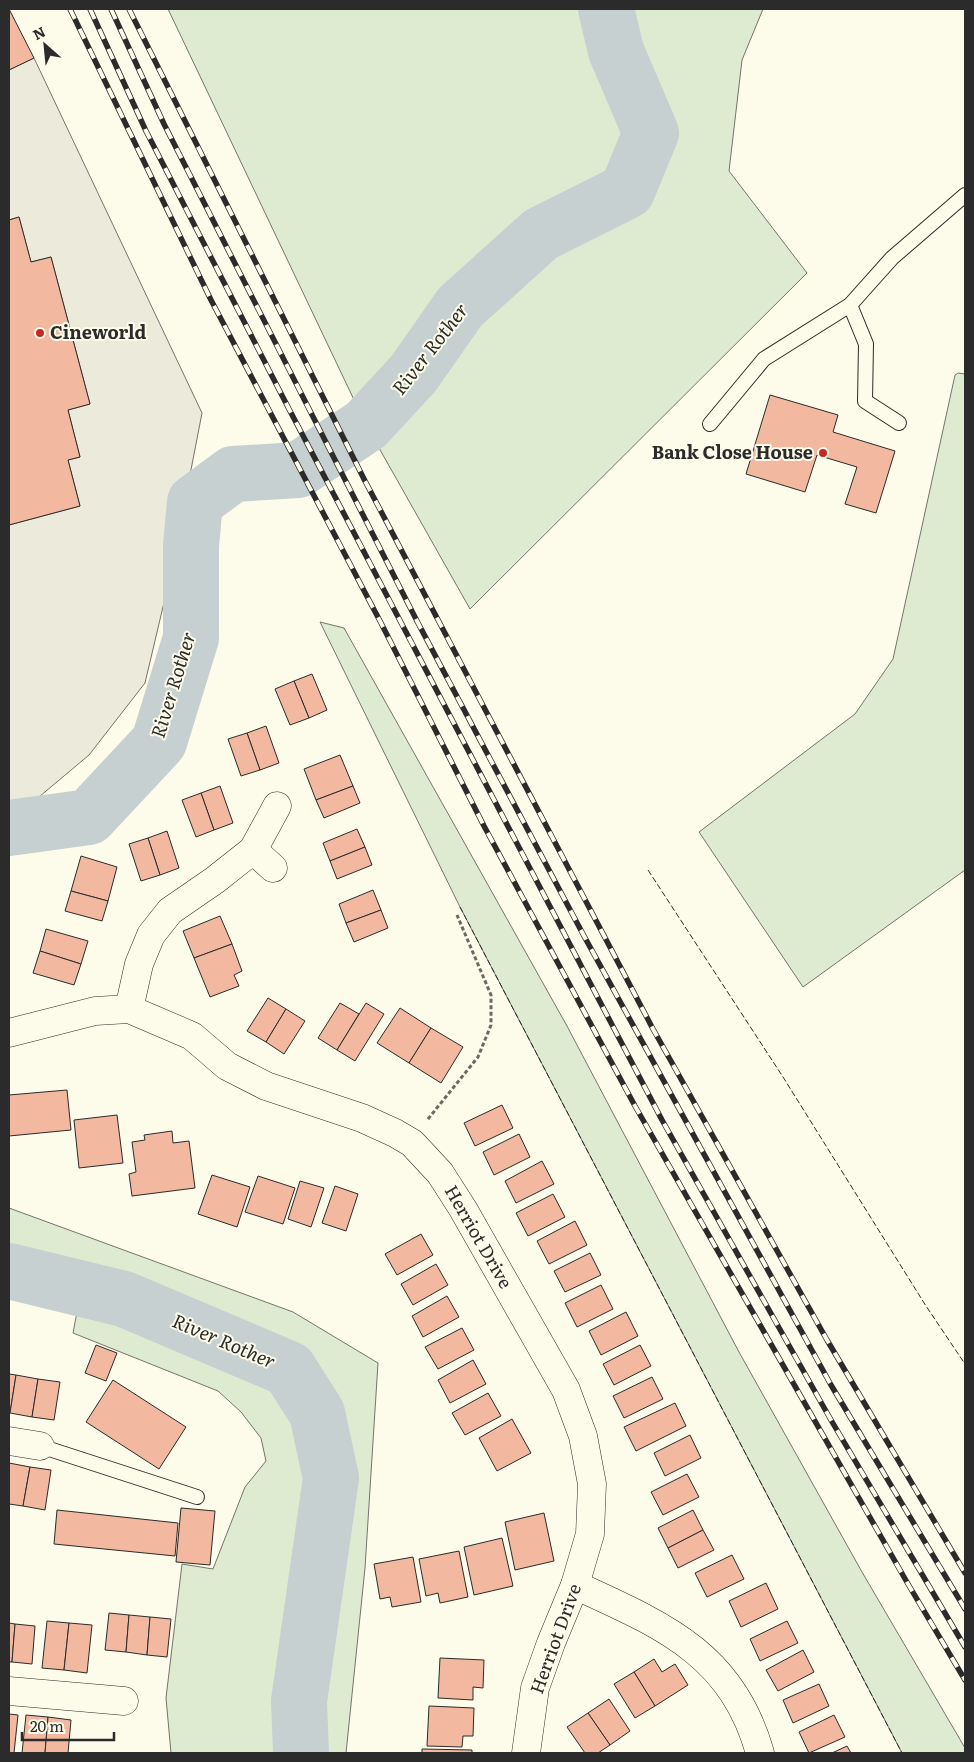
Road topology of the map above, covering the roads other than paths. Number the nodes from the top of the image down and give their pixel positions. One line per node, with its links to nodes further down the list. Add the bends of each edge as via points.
1 (965, 196): 2 (lane, via 892,258)
2 (850, 305): 3 (lane, via 866,344 865,401); 4 (lane, via 764,359)
3 (899, 423)
4 (710, 424)
5 (277, 806): 6 (street)
6 (253, 850): 7 (street); 8 (street, via 170,911 151,935 139,964)
7 (273, 868)
8 (129, 1009): 9 (street, Herriot Drive, via 95,1011); 13 (street, Herriot Drive, via 192,1036 227,1066 266,1086 362,1118 412,1143 440,1173 566,1390 583,1436 592,1484 590,1534)
9 (9, 1033)
10 (9, 1441): 11 (street)
11 (40, 1446): 12 (lane)
12 (197, 1497)
13 (575, 1586): 16 (street, Herriot Drive, via 535,1688); 17 (street, via 650,1620 691,1646 718,1672 738,1701)
14 (9, 1691): 15 (street)
15 (124, 1701)
16 (526, 1753)
17 (760, 1753)

